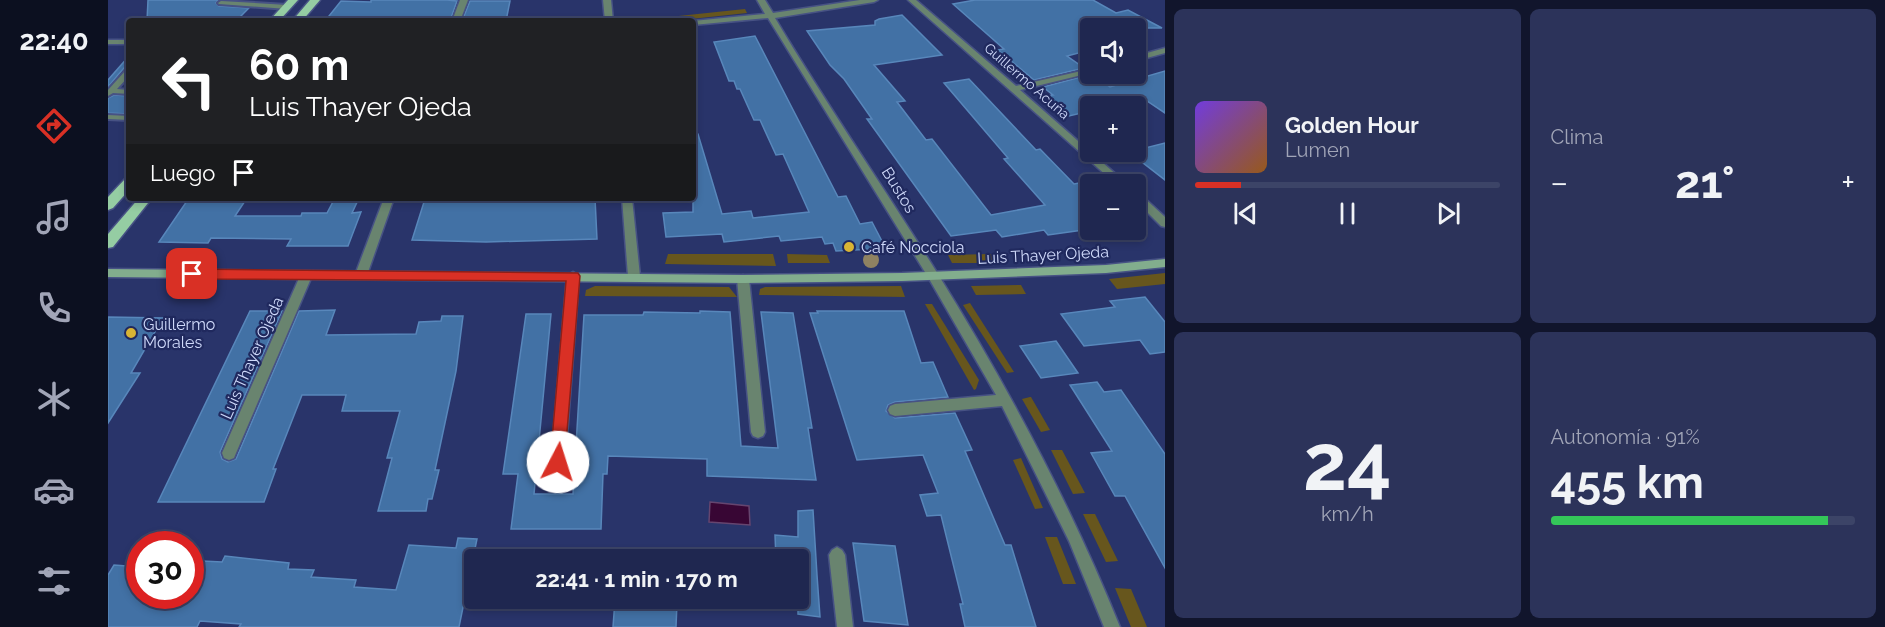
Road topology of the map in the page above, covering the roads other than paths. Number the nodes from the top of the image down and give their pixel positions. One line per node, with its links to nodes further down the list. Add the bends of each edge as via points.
1 (315, 0): 11 (main road)
2 (464, 0): 12 (street)
3 (607, 0): 13 (street)
4 (761, 0): 9 (street, Bustos)
5 (874, 0): 9 (street)
6 (912, 0): 21 (street, Guillermo Acuña)
7 (221, 3): 8 (lane)
8 (290, 3): 10 (main road)
9 (770, 16): 14 (street); 41 (street, Bustos)
10 (277, 18)
11 (300, 18)
12 (457, 18)
13 (609, 18)
14 (696, 23)
15 (108, 42): 16 (street)
16 (126, 42)
17 (1165, 50): 18 (street)
18 (1146, 56)
19 (1080, 73): 21 (street)
20 (126, 75): 22 (lane)
21 (1014, 89): 26 (street, Guillermo Acuña)
22 (109, 92): 23 (lane)
23 (126, 92)
24 (108, 117): 25 (lane)
25 (126, 118)
26 (1111, 174)
27 (126, 185): 31 (main road)
28 (143, 201): 34 (main road)
29 (388, 201): 37 (street)
30 (627, 201): 40 (street)
31 (108, 205)
32 (1146, 205): 33 (street)
33 (1165, 222)
34 (108, 243)
35 (1165, 263): 41 (street, Luis Thayer Ojeda)
36 (108, 273): 38 (street, Luis Thayer Ojeda)
37 (361, 275): 38 (street, Luis Thayer Ojeda); 39 (street, Luis Thayer Ojeda)
38 (306, 276): 46 (street, Luis Thayer Ojeda)
39 (573, 276): 40 (street, Luis Thayer Ojeda); 47 (street)
40 (634, 276): 42 (street, Luis Thayer Ojeda)
41 (934, 277): 42 (street, Luis Thayer Ojeda); 43 (street, Bustos)
42 (743, 279): 45 (street)
43 (1004, 400): 44 (street); 50 (street, Bustos, via 1050,486)
44 (895, 410)
45 (758, 432)
46 (229, 453)
47 (558, 462)
48 (837, 555): 49 (street)
49 (844, 627)
50 (1112, 627)

